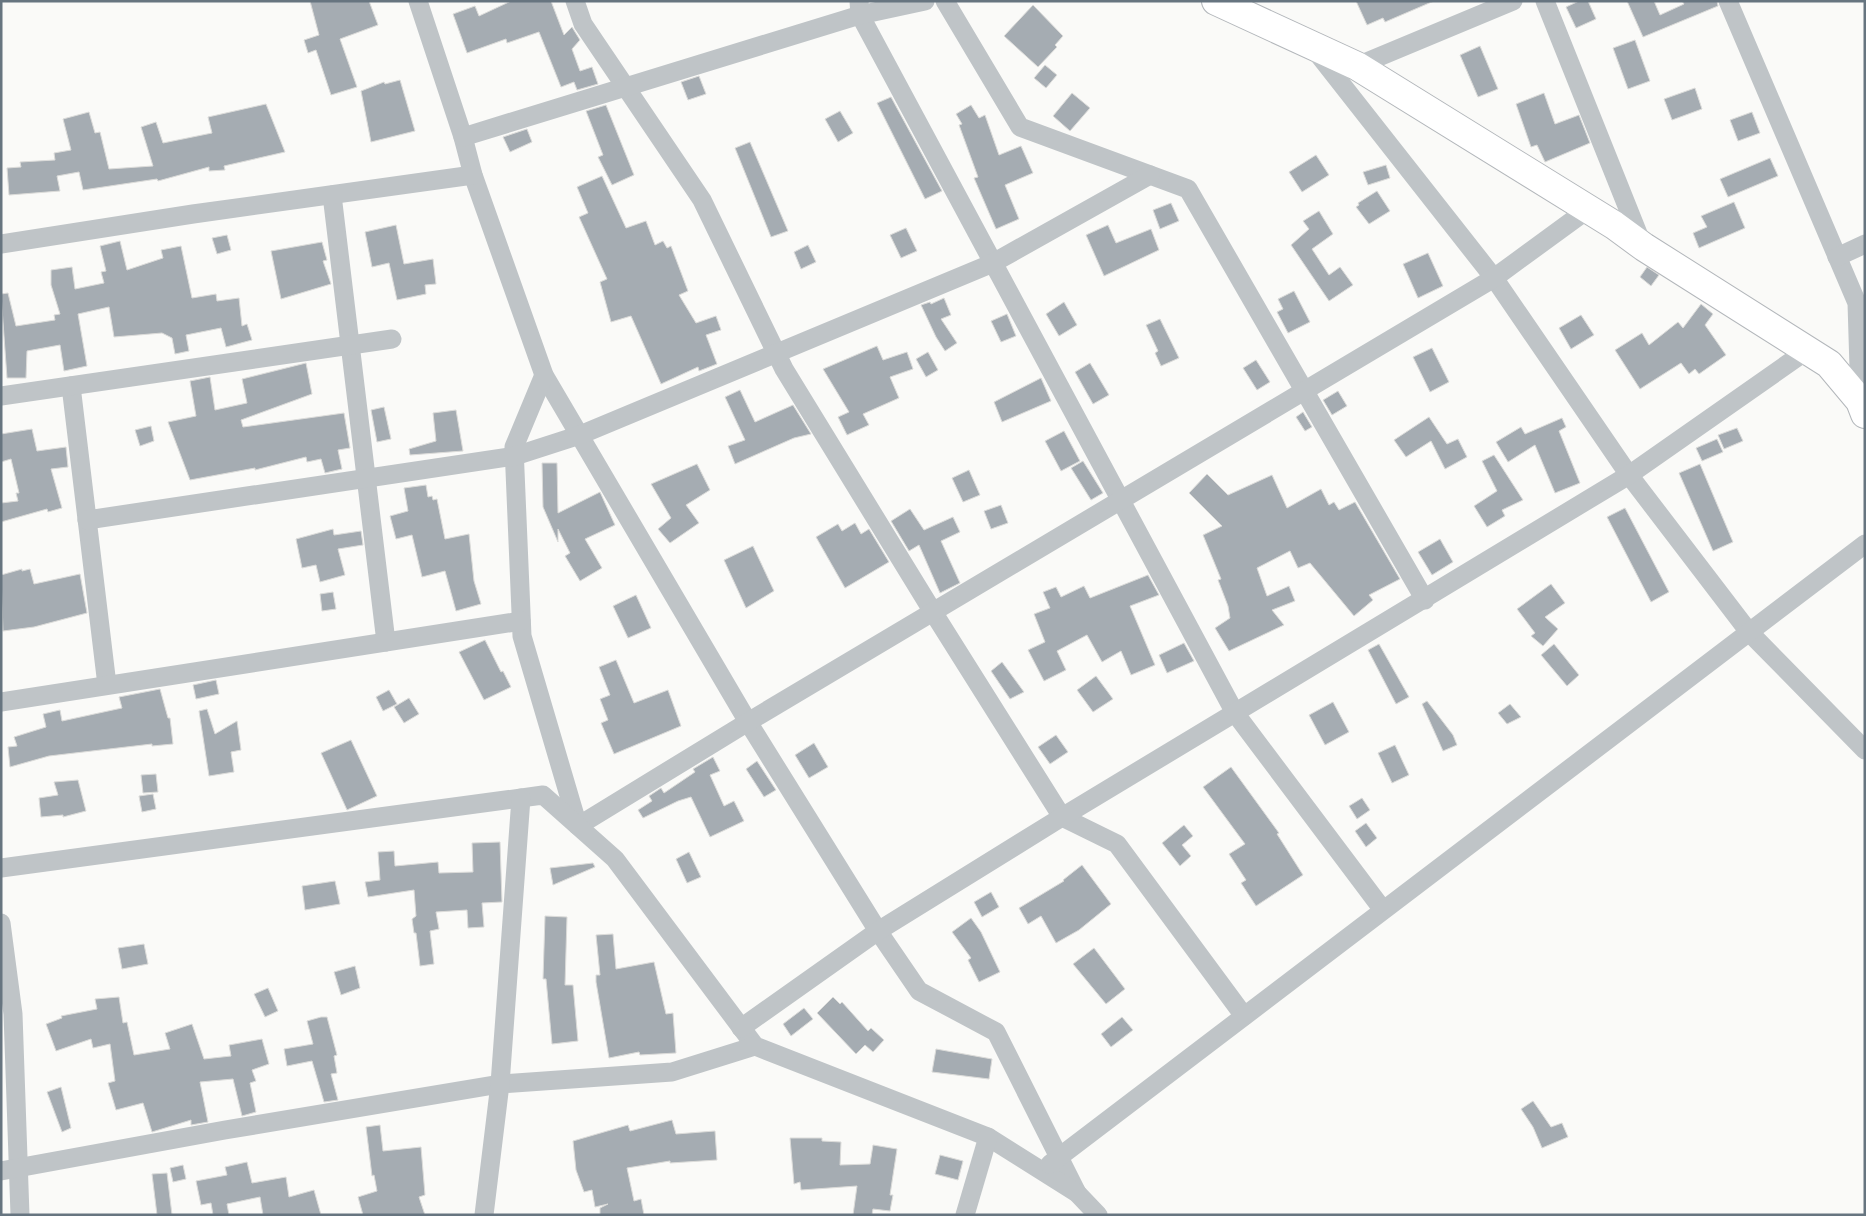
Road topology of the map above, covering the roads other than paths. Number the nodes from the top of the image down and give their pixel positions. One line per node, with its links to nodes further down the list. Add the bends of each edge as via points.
1 (418, 1): 13 (street)
2 (574, 1): 12 (street, via 584,24)
3 (925, 1): 9 (street)
4 (945, 1): 15 (street, via 1020,127)
5 (1216, 1): 10 (highway)
6 (1513, 1): 11 (street)
7 (1545, 1): 20 (street)
8 (1728, 1): 21 (street)
9 (860, 8): 12 (street); 22 (street)
10 (1310, 44): 11 (highway); 23 (street)
11 (1357, 66): 17 (highway)
12 (626, 87): 13 (street); 27 (street, via 702,200)
13 (464, 137): 14 (street)
14 (473, 175): 16 (street); 28 (street)
15 (1150, 175): 22 (street); 30 (street, via 1188,189)
16 (332, 195): 18 (street); 25 (street)
17 (1587, 210): 20 (highway); 23 (street)
18 (1, 244)
19 (1865, 244): 21 (street)
20 (1644, 247): 26 (highway)
21 (1837, 257): 32 (street, via 1856,303)
22 (993, 263): 27 (street); 37 (street)
23 (1494, 278): 30 (street); 35 (street)
24 (392, 340): 25 (street)
25 (350, 345): 29 (street); 36 (street)
26 (1809, 349): 32 (highway, via 1830,364); 35 (street)
27 (776, 354): 33 (street); 41 (street)
28 (544, 375): 33 (street); 34 (street, via 514,446)
29 (71, 386): 31 (street); 38 (street)
30 (1305, 392): 37 (street); 40 (street)
31 (1, 396)
32 (1862, 407)
33 (580, 436): 34 (street); 48 (street)
34 (515, 456): 36 (street); 42 (street)
35 (1629, 475): 40 (street); 43 (street)
36 (366, 479): 38 (street); 44 (street)
37 (1119, 500): 41 (street); 47 (street)
38 (87, 520): 45 (street)
39 (1865, 544): 43 (street)
40 (1425, 600): 47 (street)
41 (932, 612): 48 (street); 51 (street)
42 (522, 621): 44 (street); 52 (street, via 522,636)
43 (1749, 632): 49 (street); 54 (street)
44 (386, 642): 45 (street)
45 (107, 685): 46 (street)
46 (1, 702)
47 (1235, 713): 51 (street); 54 (street)
48 (748, 722): 52 (street); 56 (street)
49 (1865, 750)
50 (521, 798): 52 (street, via 543,795); 53 (street); 60 (street)
51 (1062, 817): 56 (street); 57 (street, via 1117,844)
52 (578, 826): 58 (street, via 615,859)
53 (1, 868)
54 (1383, 910): 57 (street)
55 (1, 923): 63 (street, via 13,1014)
56 (878, 931): 58 (street); 62 (street, via 919,991 996,1032)
57 (1244, 1016): 62 (street)
58 (741, 1028): 59 (street)
59 (755, 1046): 60 (street, via 672,1072); 61 (street)
60 (500, 1084): 63 (street); 67 (street)
61 (988, 1137): 64 (street); 68 (street)
62 (1059, 1157): 64 (street); 65 (street)
63 (9, 1170): 66 (street)
64 (1042, 1170): 65 (street)
65 (1077, 1193): 69 (street)
66 (20, 1215)
67 (484, 1215)
68 (965, 1215)
69 (1098, 1215)

